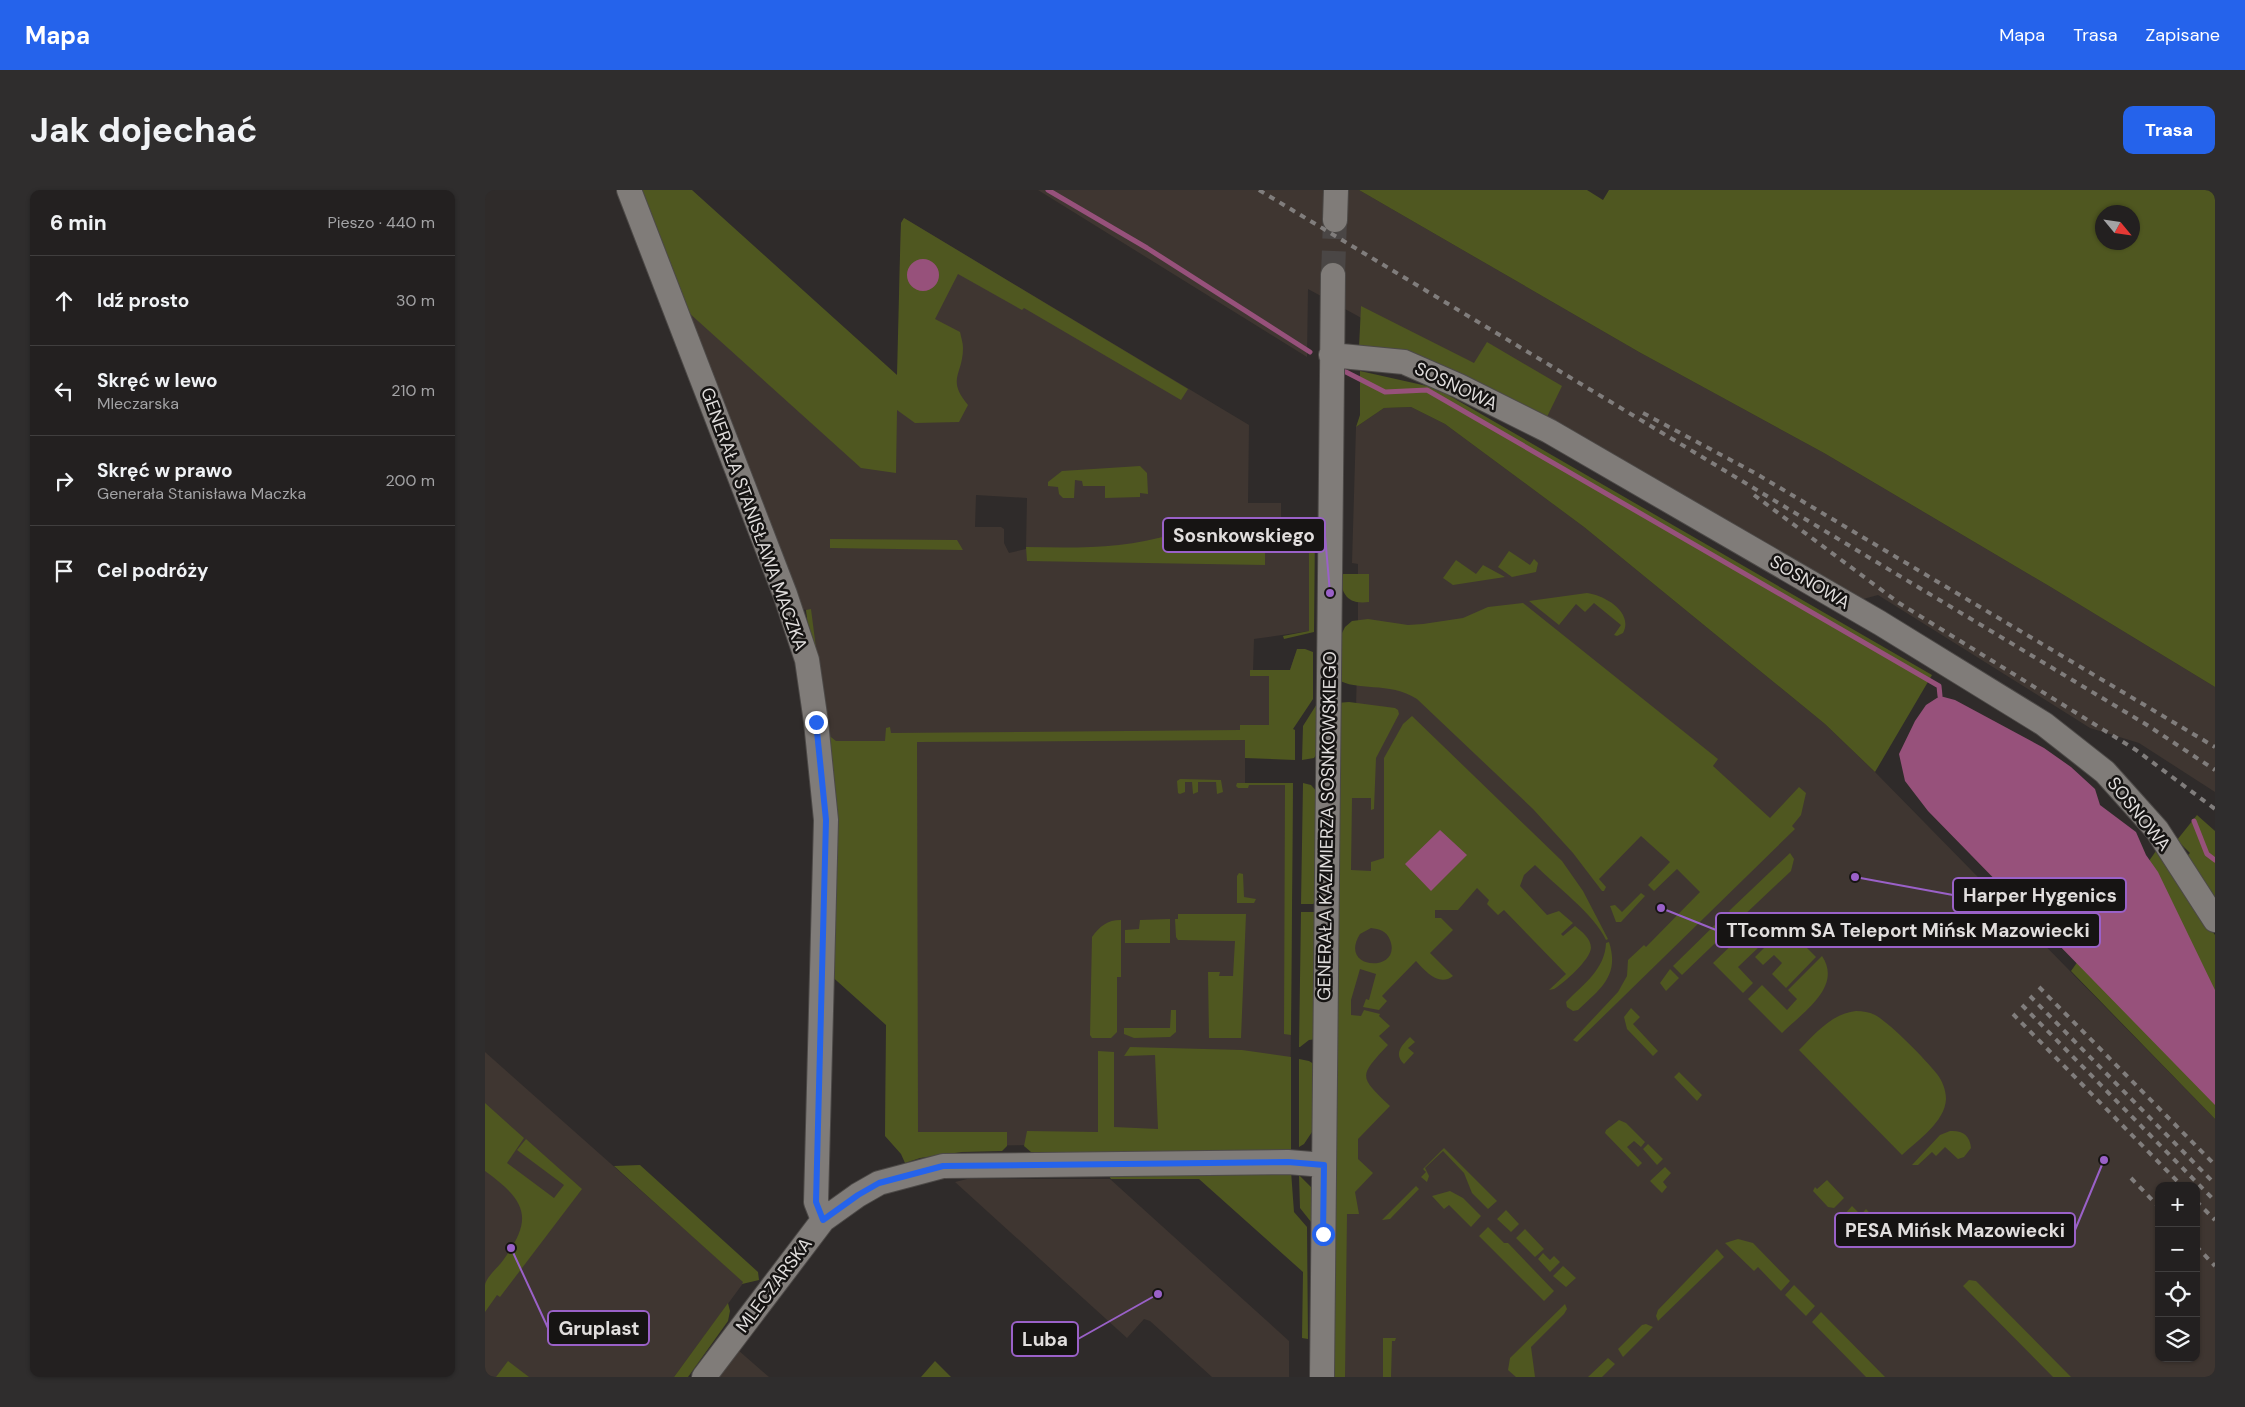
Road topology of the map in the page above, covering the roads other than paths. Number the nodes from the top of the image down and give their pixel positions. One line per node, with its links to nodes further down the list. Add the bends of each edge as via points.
1 (629, 190): 8 (street, GENERAŁA STANISŁAWA MACZKA, via 785,594 807,660 826,820 816,1202)
2 (1336, 190): 3 (street)
3 (1335, 220)
4 (1333, 275): 5 (street, GENERAŁA KAZIMIERZA SOSNKOWSKIEGO)
5 (1331, 355): 6 (street, SOSNOWA, via 1404,362 1549,431 1880,623 2036,720 2105,772 2157,830); 7 (street, GENERAŁA KAZIMIERZA SOSNKOWSKIEGO)
6 (2215, 920)
7 (1324, 1165): 8 (street, MLECZARSKA, via 1288,1162 943,1166 879,1183); 10 (street, GENERAŁA KAZIMIERZA SOSNKOWSKIEGO)
8 (823, 1220): 9 (street, MLECZARSKA)
9 (704, 1377)
10 (1322, 1377)

